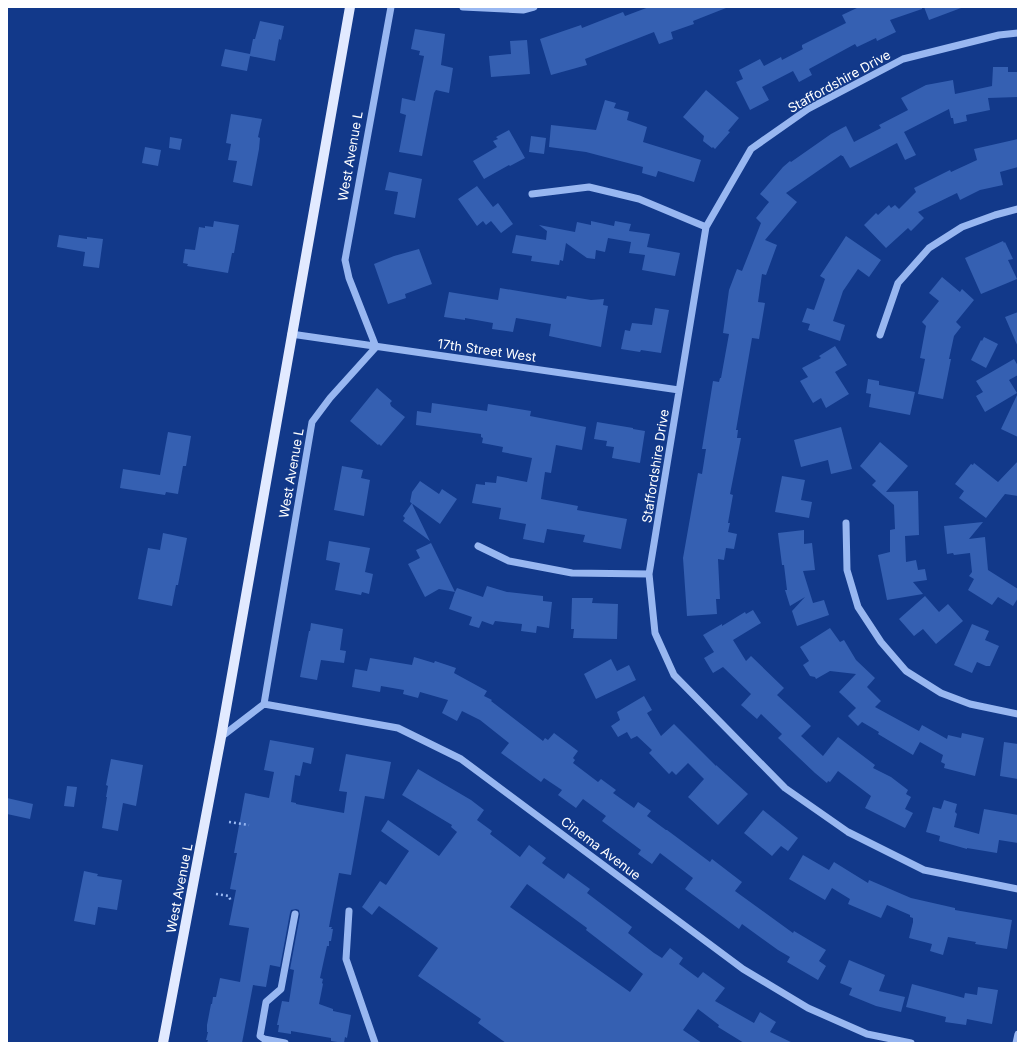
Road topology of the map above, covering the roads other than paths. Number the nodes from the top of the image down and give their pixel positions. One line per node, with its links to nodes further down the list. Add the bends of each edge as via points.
1 (350, 7): 9 (main road, West Avenue L)
2 (391, 7): 11 (street, West Avenue L, via 345,260 349,278)
3 (463, 7): 4 (street, via 523,10)
4 (534, 7)
5 (1018, 34): 8 (street, Staffordshire Drive, via 999,35 902,59 808,109 750,149)
6 (532, 194): 8 (street, via 589,187 639,199)
7 (1018, 209): 10 (street, via 962,227 929,248 898,283)
8 (706, 227): 12 (street, Staffordshire Drive)
9 (291, 334): 11 (street, 17th Street West); 18 (main road, West Avenue L)
10 (880, 335)
11 (376, 347): 12 (street, 17th Street West); 16 (street, West Avenue L, via 312,422)
12 (679, 390): 15 (street, Staffordshire Drive)
13 (846, 523): 17 (street, via 847,570 858,607 881,642 906,670 941,693 970,704)
14 (478, 546): 15 (street, via 509,561 572,573)
15 (649, 574): 19 (street, Staffordshire Drive, via 655,633 674,675 784,788 848,832 924,870)
16 (264, 704): 18 (street); 26 (street, Cinema Avenue, via 398,728 461,759 743,969 808,1008 867,1034)
17 (1018, 714)
18 (221, 737): 23 (main road, West Avenue L)
19 (1018, 889)
20 (348, 911): 25 (street, via 346,960)
21 (295, 914): 24 (street, via 281,990 266,1002 260,1036)
22 (1018, 1034): 27 (street)
23 (163, 1043)
24 (284, 1043)
25 (375, 1043)
26 (911, 1043)
27 (1016, 1043)

